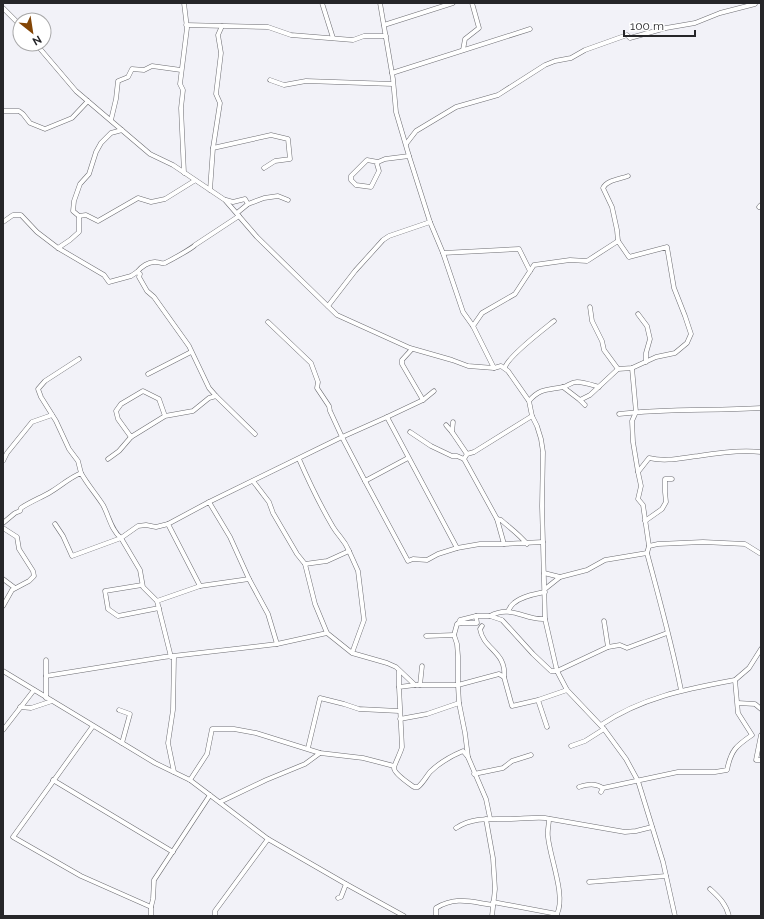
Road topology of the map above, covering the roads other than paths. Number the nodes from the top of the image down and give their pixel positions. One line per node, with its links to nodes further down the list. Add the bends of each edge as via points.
1 (184, 3): 9 (street)
2 (322, 3): 14 (street)
3 (380, 3): 10 (street)
4 (453, 3): 10 (street)
5 (472, 3): 15 (street, via 479,28 466,39)
6 (755, 4): 25 (street, via 695,23 630,38 627,35 585,50 571,58 555,61 532,72 498,96 456,107 416,131)
7 (3, 8): 8 (street)
8 (12, 17)
9 (186, 25): 11 (street); 17 (street)
10 (384, 25): 13 (street)
11 (222, 26): 14 (street, via 268,27 290,35); 26 (street, via 218,35 221,53 216,94 220,102)
12 (530, 29): 15 (street)
13 (386, 36): 14 (street, via 364,36 354,40); 18 (street)
14 (333, 38)
15 (463, 50): 18 (street)
16 (43, 52): 21 (street)
17 (181, 70): 23 (street, via 152,66 144,70 132,69 128,77 118,81); 30 (street)
18 (392, 73): 20 (street)
19 (270, 80): 20 (street, via 284,85 306,81)
20 (393, 84): 25 (street, via 396,112)
21 (88, 101): 22 (street, via 72,118 45,129 30,124 19,111); 23 (street)
22 (3, 111)
23 (111, 120): 24 (street)
24 (122, 130): 30 (street, via 150,154); 38 (street, via 111,133 96,152 89,174 80,184 74,201 73,211)
25 (406, 144): 27 (street)
26 (213, 148): 29 (street, via 271,134 288,139 290,159 275,161); 33 (street)
27 (408, 156): 28 (street); 40 (street)
28 (378, 162): 28 (street, via 379,171 371,187 356,185 351,180 351,176 367,160)
29 (264, 168)
30 (184, 173): 32 (street)
31 (628, 176): 41 (street, via 609,182 603,188 612,207)
32 (194, 180): 33 (street); 38 (street, via 165,199 151,202 138,198 98,221 86,215)
33 (210, 190): 34 (street)
34 (225, 200): 36 (street, via 233,202 245,199); 37 (street)
35 (288, 200): 36 (street, via 278,196)
36 (248, 204): 37 (street)
37 (238, 215): 45 (street, via 192,248 165,263 152,262); 46 (street)
38 (79, 216): 42 (street, via 79,232)
39 (3, 222): 42 (street, via 13,215 22,215 37,232)
40 (430, 222): 43 (street); 46 (street, via 383,240)
41 (618, 241): 44 (street, via 587,261 570,260 534,265); 55 (street, via 629,257 667,247 674,288 691,334 687,343 675,353)
42 (58, 248): 45 (street, via 104,275 109,282 132,276)
43 (443, 253): 44 (street, via 518,249); 51 (street, via 463,312)
44 (530, 271): 51 (street, via 515,294 482,313)
45 (137, 272): 53 (street, via 147,291 154,297)
46 (328, 306): 52 (street, via 338,315)
47 (590, 307): 59 (street, via 592,321 604,350)
48 (638, 314): 55 (street, via 647,326 650,339)
49 (554, 321): 57 (street, via 534,341 513,355 505,364)
50 (268, 322): 82 (street, via 311,363 318,382 317,388 329,406)
51 (473, 326): 56 (street)
52 (412, 349): 56 (street, via 468,366); 65 (street, via 402,360 402,364)
53 (192, 352): 60 (street); 64 (street, via 209,388)
54 (79, 359): 72 (street, via 45,381 38,390)
55 (646, 362): 58 (street)
56 (494, 368): 57 (street)
57 (505, 368): 67 (street)
58 (632, 368): 59 (street); 70 (street)
59 (618, 369): 61 (street)
60 (148, 374)
61 (599, 386): 62 (street, via 576,382); 66 (street)
62 (563, 387): 66 (street); 67 (street, via 535,394)
63 (434, 391): 65 (street)
64 (216, 396): 73 (street, via 209,398 192,411); 80 (street)
65 (423, 400): 75 (street)
66 (580, 400): 68 (street)
67 (529, 401): 74 (street)
68 (585, 405)
69 (761, 408): 70 (street)
70 (636, 412): 71 (street); 91 (street, via 632,421)
71 (619, 414)
72 (52, 415): 89 (street, via 32,422 7,453); 90 (street, via 78,461)
73 (165, 416): 81 (street); 81 (street, via 158,399 143,391 121,404 116,411 118,419)
74 (532, 416): 84 (street); 103 (street, via 537,426 542,452)
75 (387, 417): 82 (street); 85 (street)
76 (453, 422): 79 (street)
77 (446, 425): 79 (street)
78 (410, 432): 88 (street, via 442,451)
79 (452, 432): 84 (street)
80 (255, 434)
81 (131, 437): 86 (street)
82 (342, 437): 87 (street); 94 (street)
83 (761, 452): 91 (street, via 715,454 674,460 649,458)
84 (467, 454): 88 (street)
85 (408, 458): 94 (street); 107 (street)
86 (108, 459)
87 (299, 459): 93 (street); 108 (street, via 313,491)
88 (464, 459): 96 (street)
89 (3, 462)
90 (81, 472): 98 (street, via 21,508); 102 (street)
91 (638, 472): 97 (street, via 641,486 638,499 643,505)
92 (672, 479): 97 (street, via 665,479 666,502 662,509)
93 (253, 481): 95 (street); 111 (street, via 270,502 272,513)
94 (365, 481): 107 (street, via 408,561 427,560)
95 (209, 502): 100 (street); 114 (street, via 230,537)
96 (498, 519): 104 (street); 105 (street, via 520,535)
97 (644, 521): 106 (street)
98 (3, 522)
99 (55, 524): 102 (street, via 72,556)
100 (168, 524): 102 (street, via 156,527 146,524 138,526); 117 (street)
101 (3, 528): 118 (street, via 18,537 19,549 33,571 34,576 29,581)
102 (121, 538): 116 (street, via 140,570)
103 (543, 542): 105 (street); 112 (street)
104 (504, 544): 105 (street); 107 (street, via 480,544)
105 (527, 544)
106 (648, 546): 109 (street); 110 (street, via 704,542 745,544)
107 (457, 548)
108 (349, 551): 111 (street, via 327,561); 135 (street, via 358,571 364,620)
109 (648, 553): 113 (street, via 605,560 587,570); 129 (street)
110 (761, 554)
111 (305, 564): 128 (street, via 315,604)
112 (544, 573): 113 (street); 119 (street)
113 (560, 577): 119 (street)
114 (249, 578): 117 (street); 132 (street, via 268,614)
115 (3, 579): 118 (street)
116 (142, 585): 120 (street); 122 (street, via 105,591 108,609 118,616)
117 (200, 586): 120 (street)
118 (15, 588): 121 (street)
119 (545, 590): 123 (street, via 514,602); 125 (street)
120 (157, 601): 122 (street)
121 (3, 606)
122 (159, 608): 136 (street)
123 (508, 611): 124 (street); 125 (street)
124 (490, 616): 131 (street, via 476,616 477,623 457,624); 141 (street, via 502,620 543,664 551,671)
125 (545, 619): 141 (street)
126 (604, 621): 133 (street)
127 (482, 626): 143 (street, via 480,629 483,638 499,656)
128 (327, 633): 132 (street); 135 (street)
129 (667, 633): 133 (street, via 627,648 620,645); 151 (street)
130 (426, 636): 131 (street)
131 (454, 636): 147 (street, via 457,644)
132 (277, 644): 136 (street)
133 (608, 648): 141 (street)
134 (761, 650): 144 (street, via 749,668)
135 (352, 653): 140 (street, via 387,663)
136 (173, 657): 142 (street); 176 (street, via 173,710 168,743)
137 (46, 660): 142 (street)
138 (422, 666): 146 (street)
139 (3, 671): 149 (street)
140 (399, 671): 145 (street); 148 (street)
141 (557, 671): 150 (street)
142 (46, 676): 152 (street)
143 (504, 677): 147 (street, via 499,674); 153 (street, via 512,706)
144 (735, 680): 151 (street); 156 (street)
145 (415, 685): 146 (street); 148 (street)
146 (420, 685): 147 (street)
147 (458, 685): 155 (street)
148 (399, 687): 160 (street)
149 (34, 690): 152 (street); 157 (street)
150 (567, 690): 153 (street); 162 (street)
151 (681, 690): 162 (street, via 630,708)
152 (46, 698): 154 (street)
153 (538, 700): 164 (street)
154 (52, 701): 157 (street, via 31,708); 163 (street)
155 (459, 702): 161 (street, via 427,714); 173 (street)
156 (738, 704): 158 (street, via 755,704); 180 (street, via 738,713 752,735 737,746 728,770 678,772)
157 (20, 707): 166 (street)
158 (761, 709)
159 (120, 710): 168 (street, via 130,714)
160 (399, 711): 161 (street); 170 (street, via 359,709 320,698)
161 (400, 719): 175 (street, via 402,747)
162 (601, 725): 165 (street)
163 (93, 726): 168 (street); 178 (street)
164 (547, 727)
165 (604, 729): 169 (street); 180 (street, via 626,759)
166 (3, 730)
167 (761, 735): 174 (street, via 756,760)
168 (122, 743): 176 (street)
169 (571, 746)
170 (308, 748): 171 (street); 179 (street, via 256,733 212,729 207,754)
171 (320, 753): 175 (street, via 363,758); 183 (street, via 305,764)
172 (531, 755): 177 (street, via 512,761 503,768)
173 (468, 757): 175 (street, via 463,751 453,755 430,772 418,787 414,787 399,775); 177 (street)
174 (761, 760)
175 (394, 766)
176 (174, 772): 179 (street)
177 (474, 774): 184 (street, via 486,799)
178 (53, 780): 189 (street); 196 (street, via 13,837 81,876)
179 (190, 780): 182 (street)
180 (638, 782): 181 (street, via 602,790 597,785); 186 (street)
181 (579, 787)
182 (210, 795): 183 (street); 189 (street)
183 (220, 802): 188 (street)
184 (488, 818): 185 (street); 187 (street, via 466,822); 195 (street, via 495,889)
185 (549, 819): 186 (street, via 625,832); 197 (street, via 547,836 559,889 559,910)
186 (652, 827): 190 (street)
187 (456, 828)
188 (268, 839): 192 (street); 199 (street, via 215,911)
189 (173, 852): 196 (street, via 154,880)
190 (666, 876): 191 (street); 203 (street)
191 (589, 882)
192 (346, 884): 194 (street, via 341,897); 200 (street)
193 (710, 889): 204 (street, via 724,902)
194 (338, 898)
195 (493, 903): 197 (street); 201 (street, via 455,900 436,908); 202 (street)
196 (150, 907): 198 (street)
197 (556, 915)
198 (151, 916)
199 (215, 916)
200 (404, 916)
201 (436, 916)
202 (492, 916)
203 (675, 916)
204 (729, 916)

